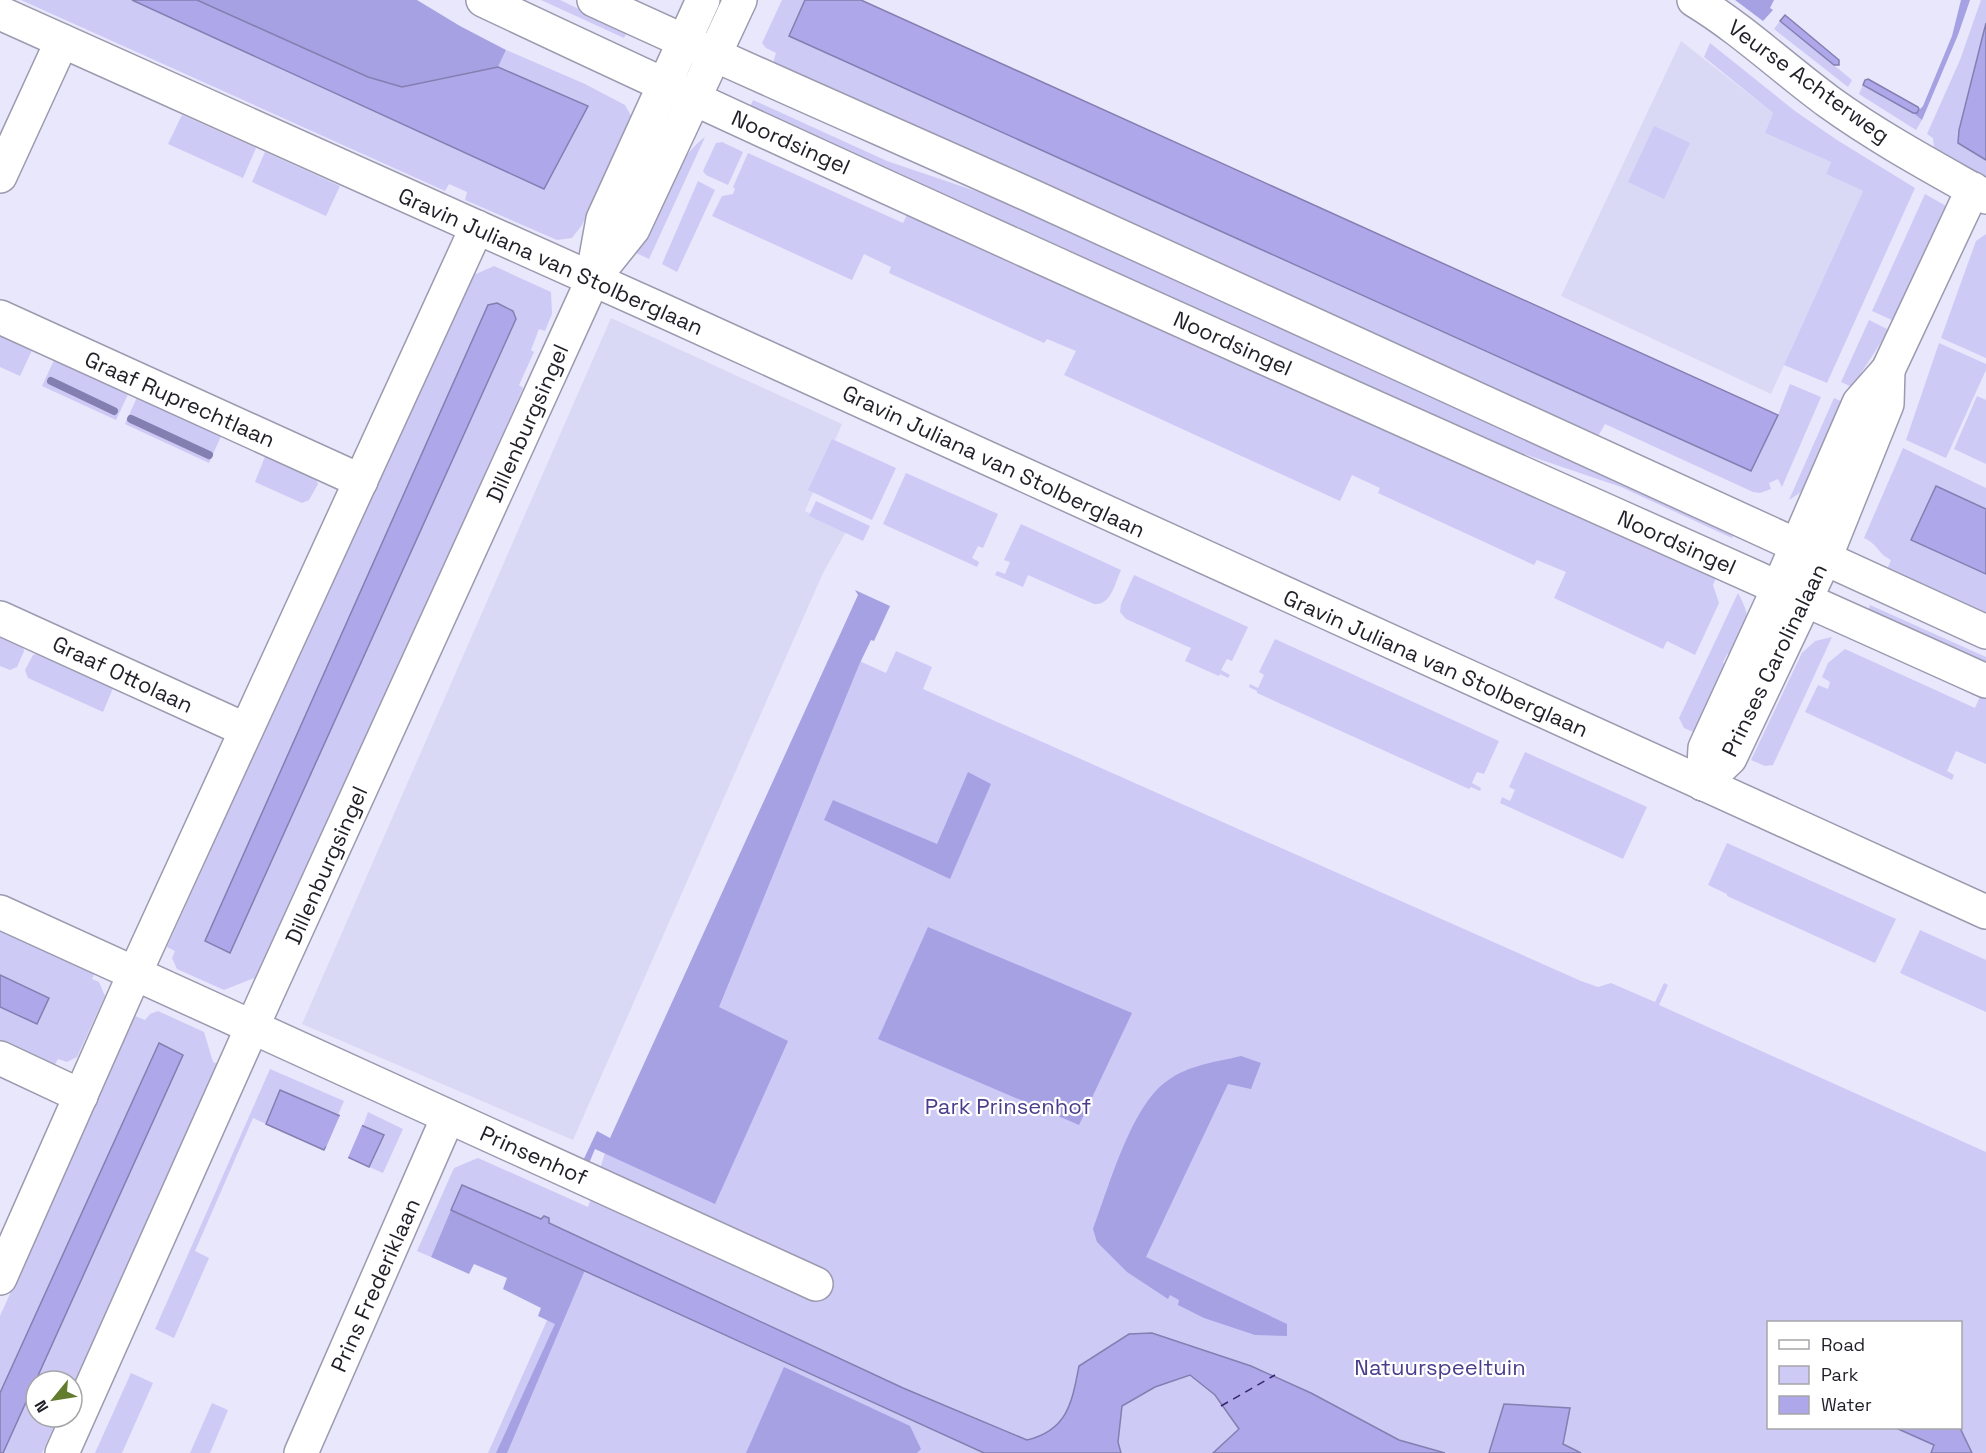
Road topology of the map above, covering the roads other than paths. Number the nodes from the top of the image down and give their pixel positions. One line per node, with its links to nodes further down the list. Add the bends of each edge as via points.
1 (483, 0): 10 (street, Noordsingel)
2 (594, 0): 8 (street, Noordsingel)
3 (703, 0): 8 (street, Dillenburgsingel)
4 (740, 0): 9 (street, Dillenburgsingel)
5 (1694, 0): 12 (street, Veurse Achterweg, via 1830,103)
6 (0, 13): 7 (street, Gravin Juliana van Stolberglaan)
7 (62, 41): 11 (street); 13 (street, Gravin Juliana van Stolberglaan)
8 (684, 42): 9 (street, Noordsingel); 10 (street, Dillenburgsingel)
9 (715, 56): 10 (street, Dillenburgsingel); 17 (street, Noordsingel)
10 (679, 92): 14 (street, Dillenburgsingel, via 633,229); 18 (street, Noordsingel)
11 (0, 176)
12 (1979, 193): 17 (street, Prinses Carolinalaan, via 1888,370 1859,403)
13 (477, 227): 14 (street, Gravin Juliana van Stolberglaan); 16 (street)
14 (593, 279): 23 (street, Gravin Juliana van Stolberglaan); 27 (street, Dillenburgsingel)
15 (0, 316): 16 (street, Graaf Ruprechtlaan)
16 (361, 481): 22 (street)
17 (1811, 551): 18 (street, Prinses Carolinalaan); 20 (street, Noordsingel)
18 (1792, 593): 21 (street, Noordsingel); 23 (street, Prinses Carolinalaan, via 1730,758)
19 (0, 618): 22 (street, Graaf Ottolaan)
20 (1986, 632)
21 (1986, 681)
22 (246, 730): 26 (street)
23 (1702, 784): 25 (street, Gravin Juliana van Stolberglaan)
24 (0, 912): 26 (street, Prinsenhof)
25 (1986, 912)
26 (134, 975): 27 (street, Prinsenhof); 29 (street)
27 (252, 1027): 30 (street, Prinsenhof); 33 (street, Dillenburgsingel)
28 (0, 1058): 29 (street)
29 (81, 1095): 31 (street)
30 (448, 1117): 32 (street, Prinsenhof); 34 (street, Prins Frederiklaan)
31 (0, 1278)
32 (816, 1284)
33 (62, 1453)
34 (301, 1453)

